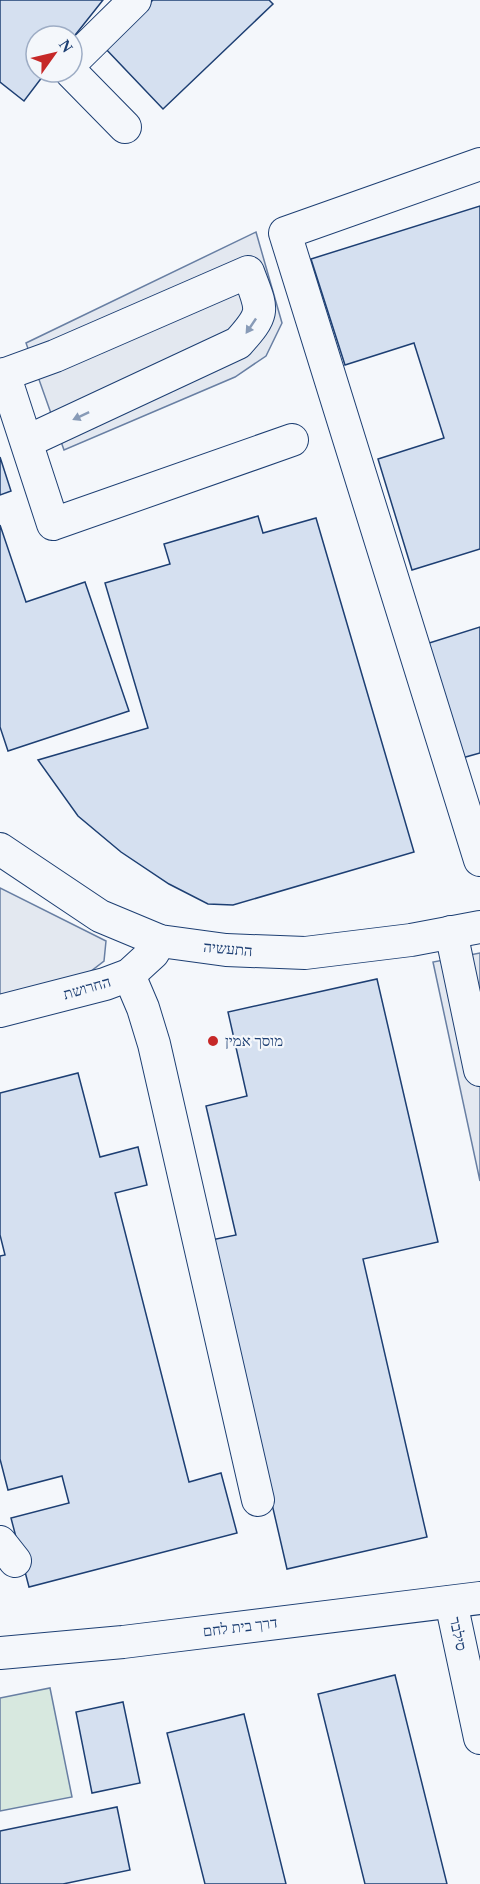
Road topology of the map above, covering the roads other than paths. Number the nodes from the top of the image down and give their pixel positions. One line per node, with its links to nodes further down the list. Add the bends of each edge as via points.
1 (135, 0): 2 (street)
2 (84, 50)
3 (83, 84): 4 (street)
4 (125, 127)
5 (480, 164): 10 (street, via 285,233)
6 (2, 375): 8 (street); 8 (street, one-way to 8, via 248,272 261,306 255,324 238,343)
7 (292, 440): 8 (street, via 53,524)
8 (28, 441)
9 (0, 849): 12 (street, התעשיה, via 100,916)
10 (480, 860)
11 (465, 930): 12 (street, התעשיה, via 305,953 226,950); 15 (street)
12 (160, 941): 13 (street, החרושת)
13 (129, 975): 14 (street, החרושת); 16 (street, via 154,1044)
14 (0, 1011)
15 (480, 1070)
16 (258, 1500)
17 (465, 1600): 18 (street, דרך בית לחם); 19 (street, סילבר)
18 (0, 1653)
19 (480, 1738)

